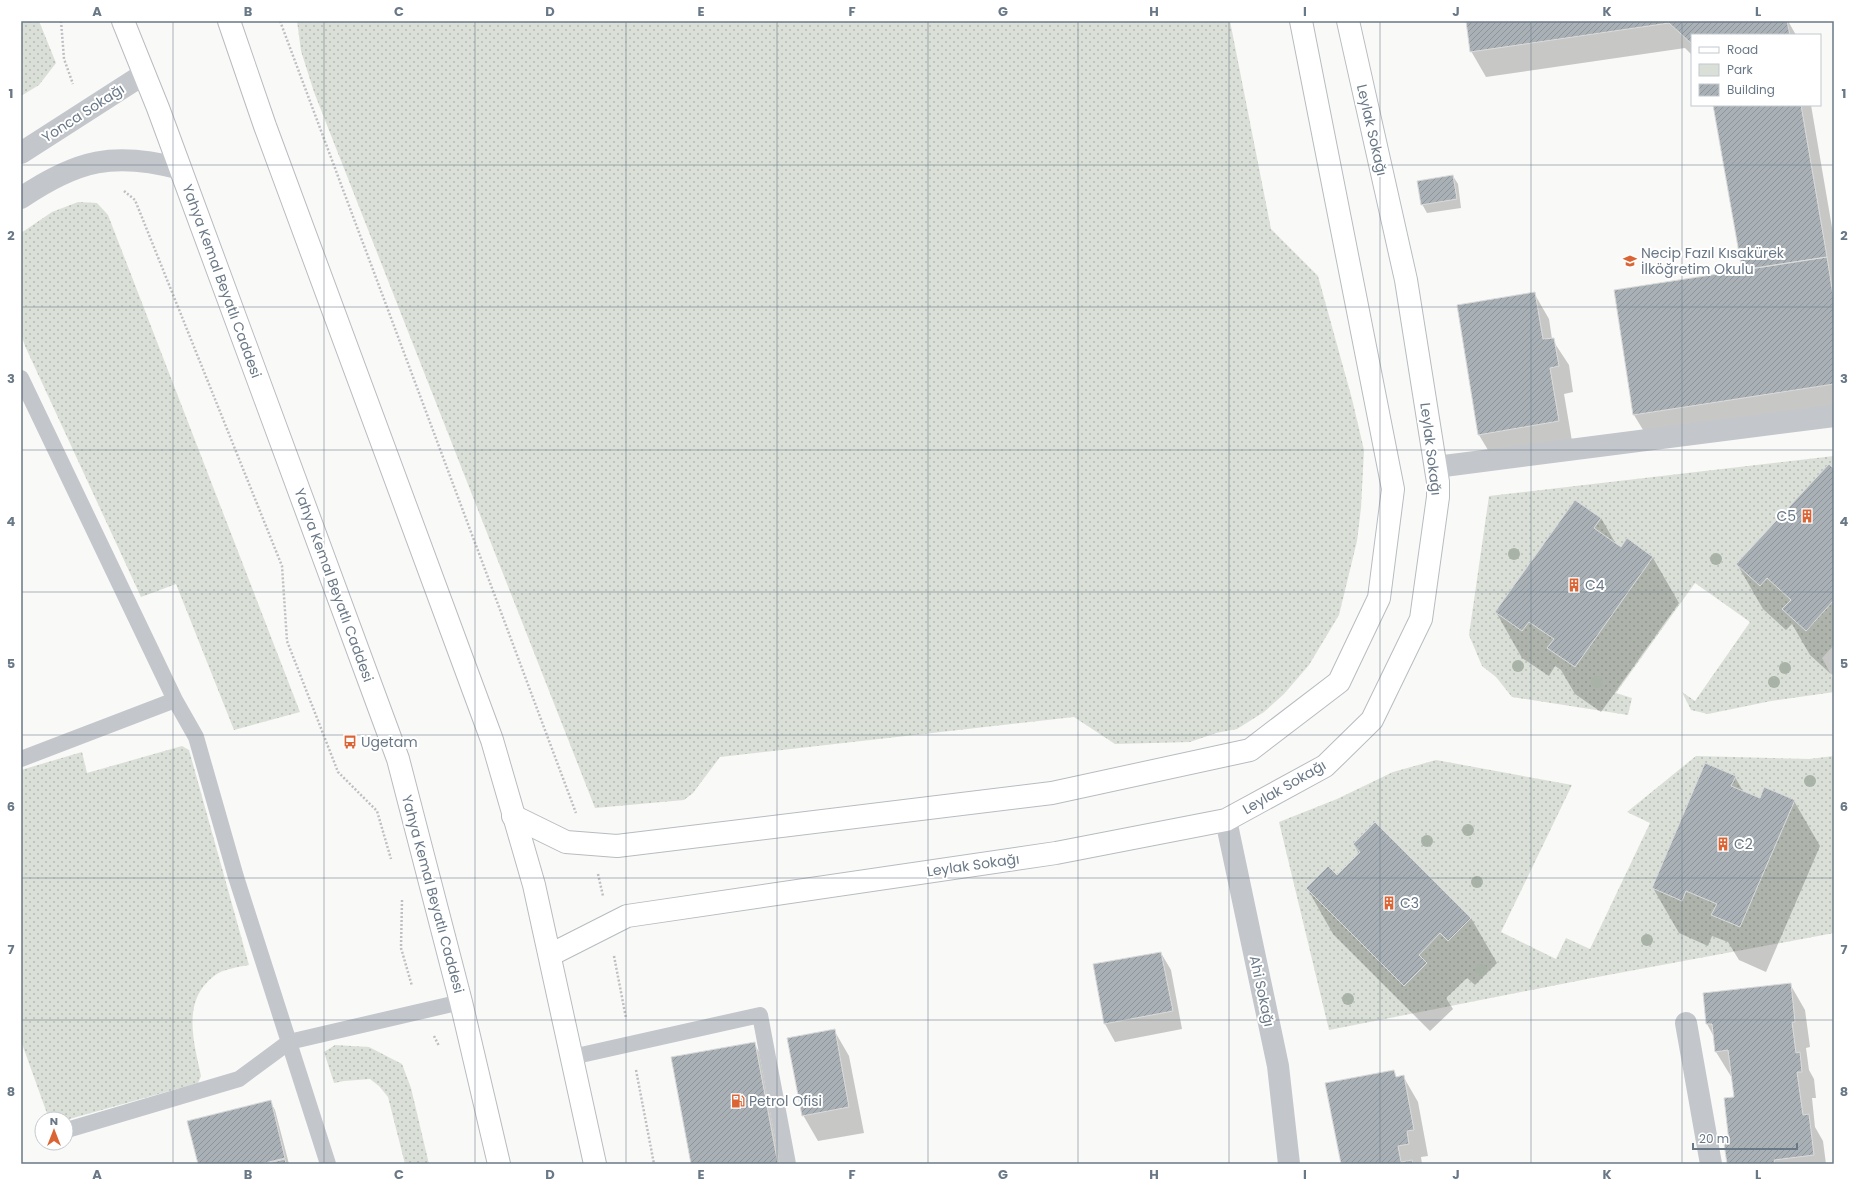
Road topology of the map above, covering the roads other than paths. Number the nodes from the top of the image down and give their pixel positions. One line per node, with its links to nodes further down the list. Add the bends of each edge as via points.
1 (123, 21): 5 (street, Yahya Kemal Beyatlı Caddesi)
2 (1301, 21): 14 (street, via 1393,489 1378,598 1339,682 1250,750 1052,793 617,846 566,842)
3 (1348, 21): 11 (street, Leylak Sokağı, via 1406,280)
4 (235, 26): 14 (street, via 268,134 492,740)
5 (144, 74): 6 (street, Yonca Sokağı); 7 (street, Yahya Kemal Beyatlı Caddesi)
6 (21, 153)
7 (181, 169): 8 (street, via 142,161 100,162 78,166); 17 (street, Yahya Kemal Beyatlı Caddesi, via 398,759)
8 (21, 198)
9 (21, 378): 12 (lane)
10 (1834, 416): 11 (street)
11 (1436, 467): 15 (street, Leylak Sokağı, via 1438,497 1422,619 1372,720 1325,766)
12 (175, 700): 13 (lane); 19 (lane, via 196,737 236,877)
13 (21, 759)
14 (513, 816): 16 (street, via 534,885)
15 (1226, 820): 16 (street, Leylak Sokağı, via 1056,853 627,916); 26 (street, Ahi Sokağı, via 1278,1066)
16 (550, 954): 20 (street)
17 (461, 1002): 19 (lane); 23 (street, Yahya Kemal Beyatlı Caddesi)
18 (1686, 1023): 27 (street)
19 (289, 1042): 21 (lane, via 239,1079); 22 (lane)
20 (572, 1057): 24 (street); 25 (lane, via 760,1015)
21 (74, 1128)
22 (328, 1164)
23 (499, 1164)
24 (595, 1164)
25 (788, 1164)
26 (1289, 1164)
27 (1711, 1164)

